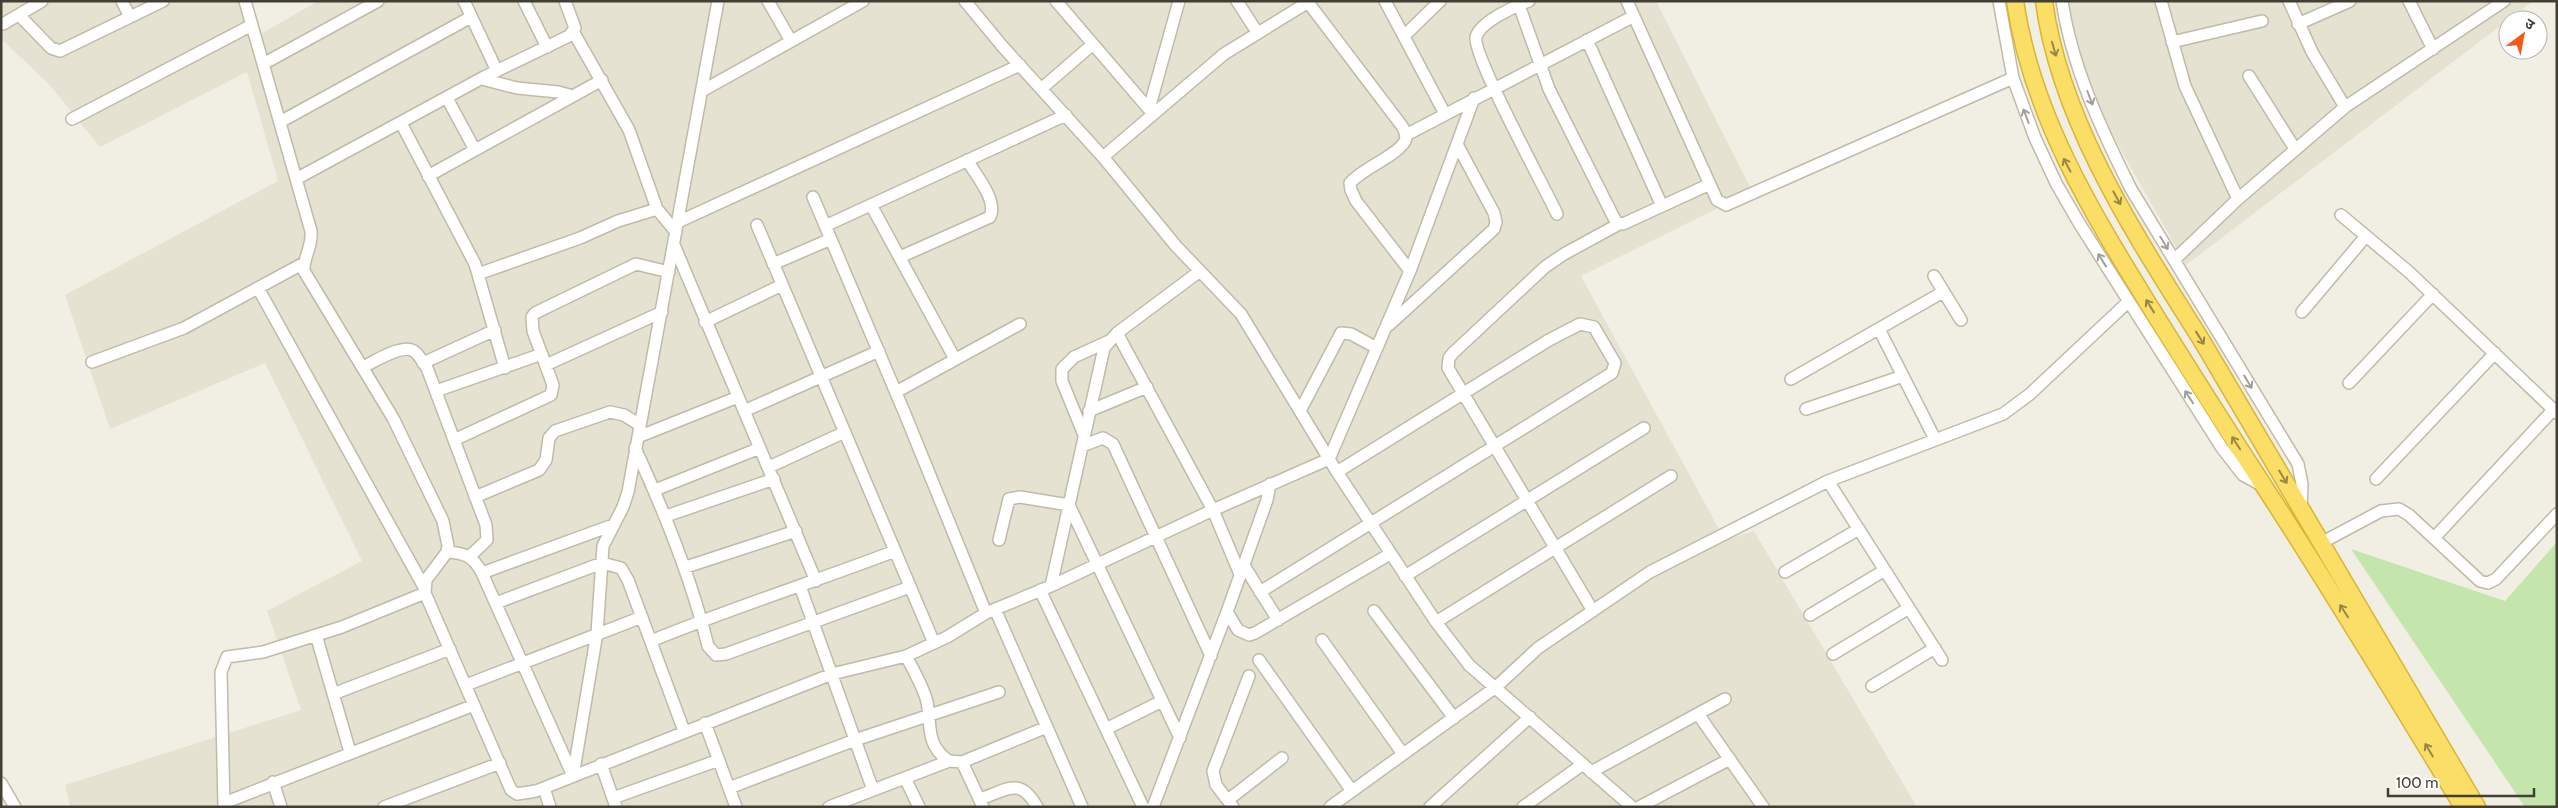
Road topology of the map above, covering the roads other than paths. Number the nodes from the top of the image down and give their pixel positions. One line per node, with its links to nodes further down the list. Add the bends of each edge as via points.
1 (42, 1): 31 (street)
2 (122, 1): 33 (street)
3 (163, 1): 33 (street)
4 (245, 1): 38 (street)
5 (378, 1): 48 (street)
6 (464, 1): 34 (street)
7 (524, 1): 46 (street)
8 (565, 1): 40 (street)
9 (718, 1): 58 (street)
10 (768, 1): 43 (street)
11 (863, 1): 30 (street)
12 (965, 1): 49 (street)
13 (1056, 1): 45 (street)
14 (1179, 1): 63 (street)
15 (1237, 1): 39 (street)
16 (1385, 1): 41 (street)
17 (1440, 1): 41 (street)
18 (1627, 1): 32 (street)
19 (1999, 1): 53 (street)
20 (2015, 1): 155 (highway, one-way to 20, via 2107,237 2063,157 2027,59)
21 (2044, 1): 160 (highway, one-way to 160, via 2060,69 2098,164 2156,269)
22 (2062, 1): 93 (street, one-way to 93, via 2071,44 2098,118 2131,188)
23 (2161, 1): 44 (street)
24 (2289, 1): 37 (street)
25 (2350, 1): 37 (street)
26 (2409, 1): 47 (street)
27 (2504, 1): 47 (street)
28 (1309, 2): 39 (street); 69 (street)
29 (1523, 2): 50 (street); 56 (street, via 1486,24 1476,37 1476,47)
30 (845, 6): 43 (street)
31 (19, 15): 33 (street, via 52,48 60,51); 36 (street)
32 (1634, 16): 42 (street); 77 (street)
33 (130, 17)
34 (471, 17): 51 (street); 67 (street)
35 (2262, 21): 44 (street)
36 (4, 24)
37 (2298, 24): 62 (street)
38 (252, 25): 48 (street); 66 (street)
39 (1258, 32): 63 (street, via 1224,54)
40 (574, 33): 46 (street); 55 (street)
41 (1404, 36): 64 (street)
42 (1588, 40): 50 (street); 81 (street)
43 (791, 41): 58 (street)
44 (2172, 42): 79 (street, via 2185,86)
45 (1092, 44): 57 (street); 63 (street)
46 (547, 47): 51 (street)
47 (2433, 49): 62 (street)
48 (263, 64): 67 (street)
49 (1020, 65): 57 (street); 88 (street)
50 (1541, 65): 56 (street); 85 (street, via 1560,111 1612,218)
51 (497, 71): 54 (street)
52 (2248, 76): 71 (street)
53 (2013, 78): 77 (street, via 1732,205 1717,200); 105 (street, one-way to 53, via 2056,182 2035,138)
54 (482, 79): 59 (street, via 516,88); 60 (street)
55 (602, 80): 59 (street); 82 (street, via 629,130)
56 (1494, 88): 61 (street); 83 (street)
57 (1041, 89): 65 (street)
58 (702, 91): 88 (street)
59 (573, 96): 72 (street)
60 (447, 98): 68 (street); 72 (street)
61 (1474, 98): 64 (street); 70 (street)
62 (2345, 106): 71 (street)
63 (1151, 112): 73 (street)
64 (1445, 114): 69 (street)
65 (1066, 116): 73 (street); 74 (street)
66 (72, 119)
67 (280, 122): 76 (street)
68 (400, 123): 75 (street); 76 (street)
69 (1406, 135): 97 (street, via 1398,149 1350,183 1356,200)
70 (1458, 146): 97 (street); 111 (street, via 1494,213 1494,229)
71 (2295, 149): 79 (street)
72 (475, 150): 75 (street)
73 (1103, 156): 96 (street)
74 (968, 160): 80 (street); 92 (street, via 990,200 990,216)
75 (428, 176): 99 (street)
76 (296, 179): 94 (street, via 312,239)
77 (1710, 184): 81 (street)
78 (813, 197): 87 (street)
79 (2238, 199): 93 (street)
80 (871, 205): 87 (street); 92 (street)
81 (1662, 206): 85 (street)
82 (657, 209): 88 (street); 99 (street)
83 (1557, 214)
84 (2341, 215): 89 (street)
85 (1618, 224): 131 (street, via 1545,267 1453,353 1448,368)
86 (757, 225): 95 (street)
87 (825, 226): 90 (street)
88 (677, 227): 91 (street)
89 (2366, 236): 104 (street); 107 (street)
90 (831, 240): 95 (street); 116 (street)
91 (674, 245): 98 (street); 109 (street)
92 (900, 257): 119 (street)
93 (2174, 260): 160 (street, one-way to 160, via 2298,464 2302,484)
94 (304, 263): 102 (street); 122 (street, via 307,277)
95 (773, 264): 101 (street)
96 (1200, 271): 114 (street); 136 (street, via 1241,314)
97 (1410, 271): 111 (street)
98 (669, 272): 106 (street); 118 (street, via 636,264 543,308 532,317 532,323)
99 (478, 274): 113 (street)
100 (1934, 276): 103 (street)
101 (782, 285): 109 (street); 124 (street)
102 (258, 288): 120 (street, via 184,328); 189 (street)
103 (1943, 292): 108 (street); 112 (street)
104 (2433, 294): 117 (street); 127 (street)
105 (2128, 302): 141 (street, via 2015,405 1991,419); 155 (street, one-way to 105, via 2243,475 2222,448)
106 (662, 312): 118 (street); 138 (street)
107 (2302, 312)
108 (1961, 320)
109 (705, 322): 132 (street)
110 (1020, 324): 119 (street)
111 (1386, 328): 115 (street)
112 (1879, 329): 125 (street); 126 (street)
113 (495, 330): 121 (street); 123 (street)
114 (1113, 337): 128 (street); 135 (street, via 1104,348); 143 (street, via 1074,357 1062,369 1062,380)
115 (1377, 348): 136 (street, via 1351,334 1341,333); 147 (street)
116 (878, 351): 124 (street); 130 (street)
117 (2495, 353): 137 (street); 152 (street)
118 (544, 359): 123 (street); 142 (street, via 554,390 547,398)
119 (955, 359): 130 (street)
120 (92, 362)
121 (423, 362): 122 (street, via 414,351 404,348); 129 (street)
122 (363, 367): 174 (street, via 393,418 443,521)
123 (504, 368): 129 (street)
124 (821, 376): 134 (street); 140 (street)
125 (1903, 376): 133 (street); 141 (street)
126 (1791, 379)
127 (2349, 384)
128 (1147, 387): 135 (street); 161 (street)
129 (436, 391): 142 (street)
130 (896, 392): 193 (street)
131 (1463, 394): 145 (street); 145 (street, via 1580,324 1594,327 1614,363 1612,373); 149 (street)
132 (738, 397): 134 (street); 144 (street)
133 (1806, 409)
134 (744, 411): 146 (street)
135 (1089, 411): 143 (street)
136 (1300, 411): 147 (street)
137 (2555, 411): 169 (street)
138 (640, 425): 144 (street); 157 (street, via 624,415 610,412 555,431 549,438 546,460 539,470)
139 (1644, 428): 158 (street)
140 (845, 432): 148 (street); 173 (street)
141 (1935, 439): 153 (street)
142 (454, 440): 157 (street)
143 (1083, 440): 159 (street); 168 (street, via 1104,438 1113,444)
144 (636, 442): 156 (street); 165 (street, via 628,492)
145 (1495, 447): 158 (street); 164 (street)
146 (760, 448): 148 (street); 156 (street)
147 (1328, 459): 149 (street); 154 (street)
148 (769, 467): 151 (street)
149 (1337, 472): 164 (street)
150 (1672, 476): 172 (street)
151 (774, 479): 163 (street); 167 (street)
152 (2376, 480)
153 (1828, 481): 166 (street); 195 (street, via 1650,572)
154 (1270, 484): 161 (street); 180 (street)
155 (2263, 486): 277 (highway, one-way to 155)
156 (654, 490): 163 (street)
157 (476, 496): 176 (street, via 488,533 483,545)
158 (1527, 500): 172 (street); 184 (street)
159 (1069, 505): 170 (street, via 1010,498); 178 (street); 188 (street)
160 (2301, 509): 171 (highway)
161 (1213, 510): 168 (street); 180 (street)
162 (2557, 514): 169 (street, via 2496,579 2488,583 2480,581)
163 (666, 516): 179 (street)
164 (1371, 524): 175 (street); 190 (street)
165 (613, 525): 177 (street, via 603,546); 183 (street)
166 (1859, 529): 181 (street); 182 (street)
167 (796, 531): 179 (street); 185 (street)
168 (1157, 536): 178 (street); 212 (street)
169 (2434, 538): 171 (street, via 2409,515 2399,509 2390,509 2344,528)
170 (999, 540)
171 (2321, 543): 278 (highway)
172 (1555, 548): 195 (street); 202 (street)
173 (895, 551): 185 (street); 187 (street)
174 (447, 552): 176 (street); 189 (street, via 426,580)
175 (1390, 554): 184 (street); 200 (street)
176 (470, 556): 183 (street)
177 (602, 563): 191 (street); 198 (street, via 615,565 624,572); 203 (street)
178 (1098, 563): 188 (street); 224 (street)
179 (686, 567): 199 (street)
180 (1241, 569): 190 (street); 196 (street)
181 (1885, 570): 192 (street); 197 (street)
182 (1785, 572)
183 (482, 573): 191 (street)
184 (1405, 576): 202 (street)
185 (816, 581): 186 (street)
186 (800, 586): 199 (street); 201 (street)
187 (910, 587): 201 (street); 207 (street)
188 (1045, 588): 193 (street); 232 (street)
189 (424, 590): 204 (street); 209 (street)
190 (1260, 592): 200 (street)
191 (496, 603): 215 (street)
192 (1909, 608): 208 (street); 210 (street)
193 (991, 611): 207 (street); 231 (street)
194 (1374, 611): 228 (street)
195 (1593, 611): 220 (street, via 1538,648)
196 (1227, 612): 200 (street, via 1238,630 1249,635); 212 (street)
197 (1810, 615)
198 (642, 618): 203 (street); 206 (street)
199 (702, 620): 201 (street, via 708,646 716,655); 206 (street)
200 (1278, 620)
201 (813, 621): 216 (street)
202 (1436, 622): 220 (street, via 1469,665)
203 (597, 633): 215 (street); 246 (street)
204 (316, 635): 222 (street); 258 (street, via 263,652 233,654 223,662)
205 (1322, 640): 237 (street)
206 (651, 641): 233 (street)
207 (934, 643): 211 (street)
208 (1935, 648): 214 (street); 219 (street)
209 (450, 649): 218 (street); 222 (street)
210 (1833, 654)
211 (906, 656): 216 (street); 227 (street, via 922,687)
212 (1211, 656): 234 (street)
213 (1259, 660): 253 (street)
214 (1942, 660)
215 (522, 662): 218 (street); 246 (street)
216 (832, 674): 230 (street); 235 (street)
217 (1249, 676): 257 (street, via 1213,771 1216,785)
218 (466, 685): 225 (street)
219 (1872, 686)
220 (1496, 688): 228 (street); 229 (street)
221 (999, 692): 227 (street)
222 (333, 694): 236 (street)
223 (1726, 699): 226 (street)
224 (1162, 701): 232 (street); 234 (street)
225 (474, 705): 236 (street); 243 (street)
226 (1698, 714): 239 (street); 245 (street)
227 (928, 715): 235 (street); 241 (street, via 931,737 937,750)
228 (1454, 718): 237 (street)
229 (1530, 718): 245 (street); 272 (street)
230 (705, 724): 233 (street); 240 (street)
231 (1047, 727): 242 (street); 268 (street)
232 (1106, 729): 269 (street)
233 (684, 731): 244 (street)
234 (1180, 738): 270 (street)
235 (855, 740): 251 (street); 252 (street)
236 (350, 752): 248 (street)
237 (1403, 754): 253 (street)
238 (1282, 758): 257 (street)
239 (1730, 759): 275 (street); 276 (street)
240 (718, 760): 251 (street); 255 (street)
241 (949, 761): 242 (street); 247 (street)
242 (962, 762): 256 (street)
243 (500, 763): 254 (street); 262 (street)
244 (601, 764): 246 (street); 255 (street)
245 (1587, 768): 273 (street); 274 (street)
246 (573, 776): 250 (street)
247 (905, 778): 252 (street); 259 (street)
248 (273, 782): 258 (street); 261 (street)
249 (1, 783): 260 (street)
250 (544, 788): 254 (street); 264 (street)
251 (729, 788): 265 (street)
252 (873, 790): 266 (street)
253 (1352, 791): 271 (street)
254 (517, 794): 263 (street)
255 (615, 803)
256 (982, 803): 267 (street, via 1019,787 1026,790)
257 (1230, 803)
258 (224, 805)
259 (914, 805)
260 (15, 807)
261 (281, 807)
262 (384, 807)
263 (519, 807)
264 (550, 807)
265 (736, 807)
266 (828, 807)
267 (1037, 807)
268 (1082, 807)
269 (1143, 807)
270 (1153, 807)
271 (1330, 807)
272 (1430, 807)
273 (1523, 807)
274 (1632, 807)
275 (1639, 807)
276 (1763, 807)
277 (2463, 807)
278 (2477, 807)

